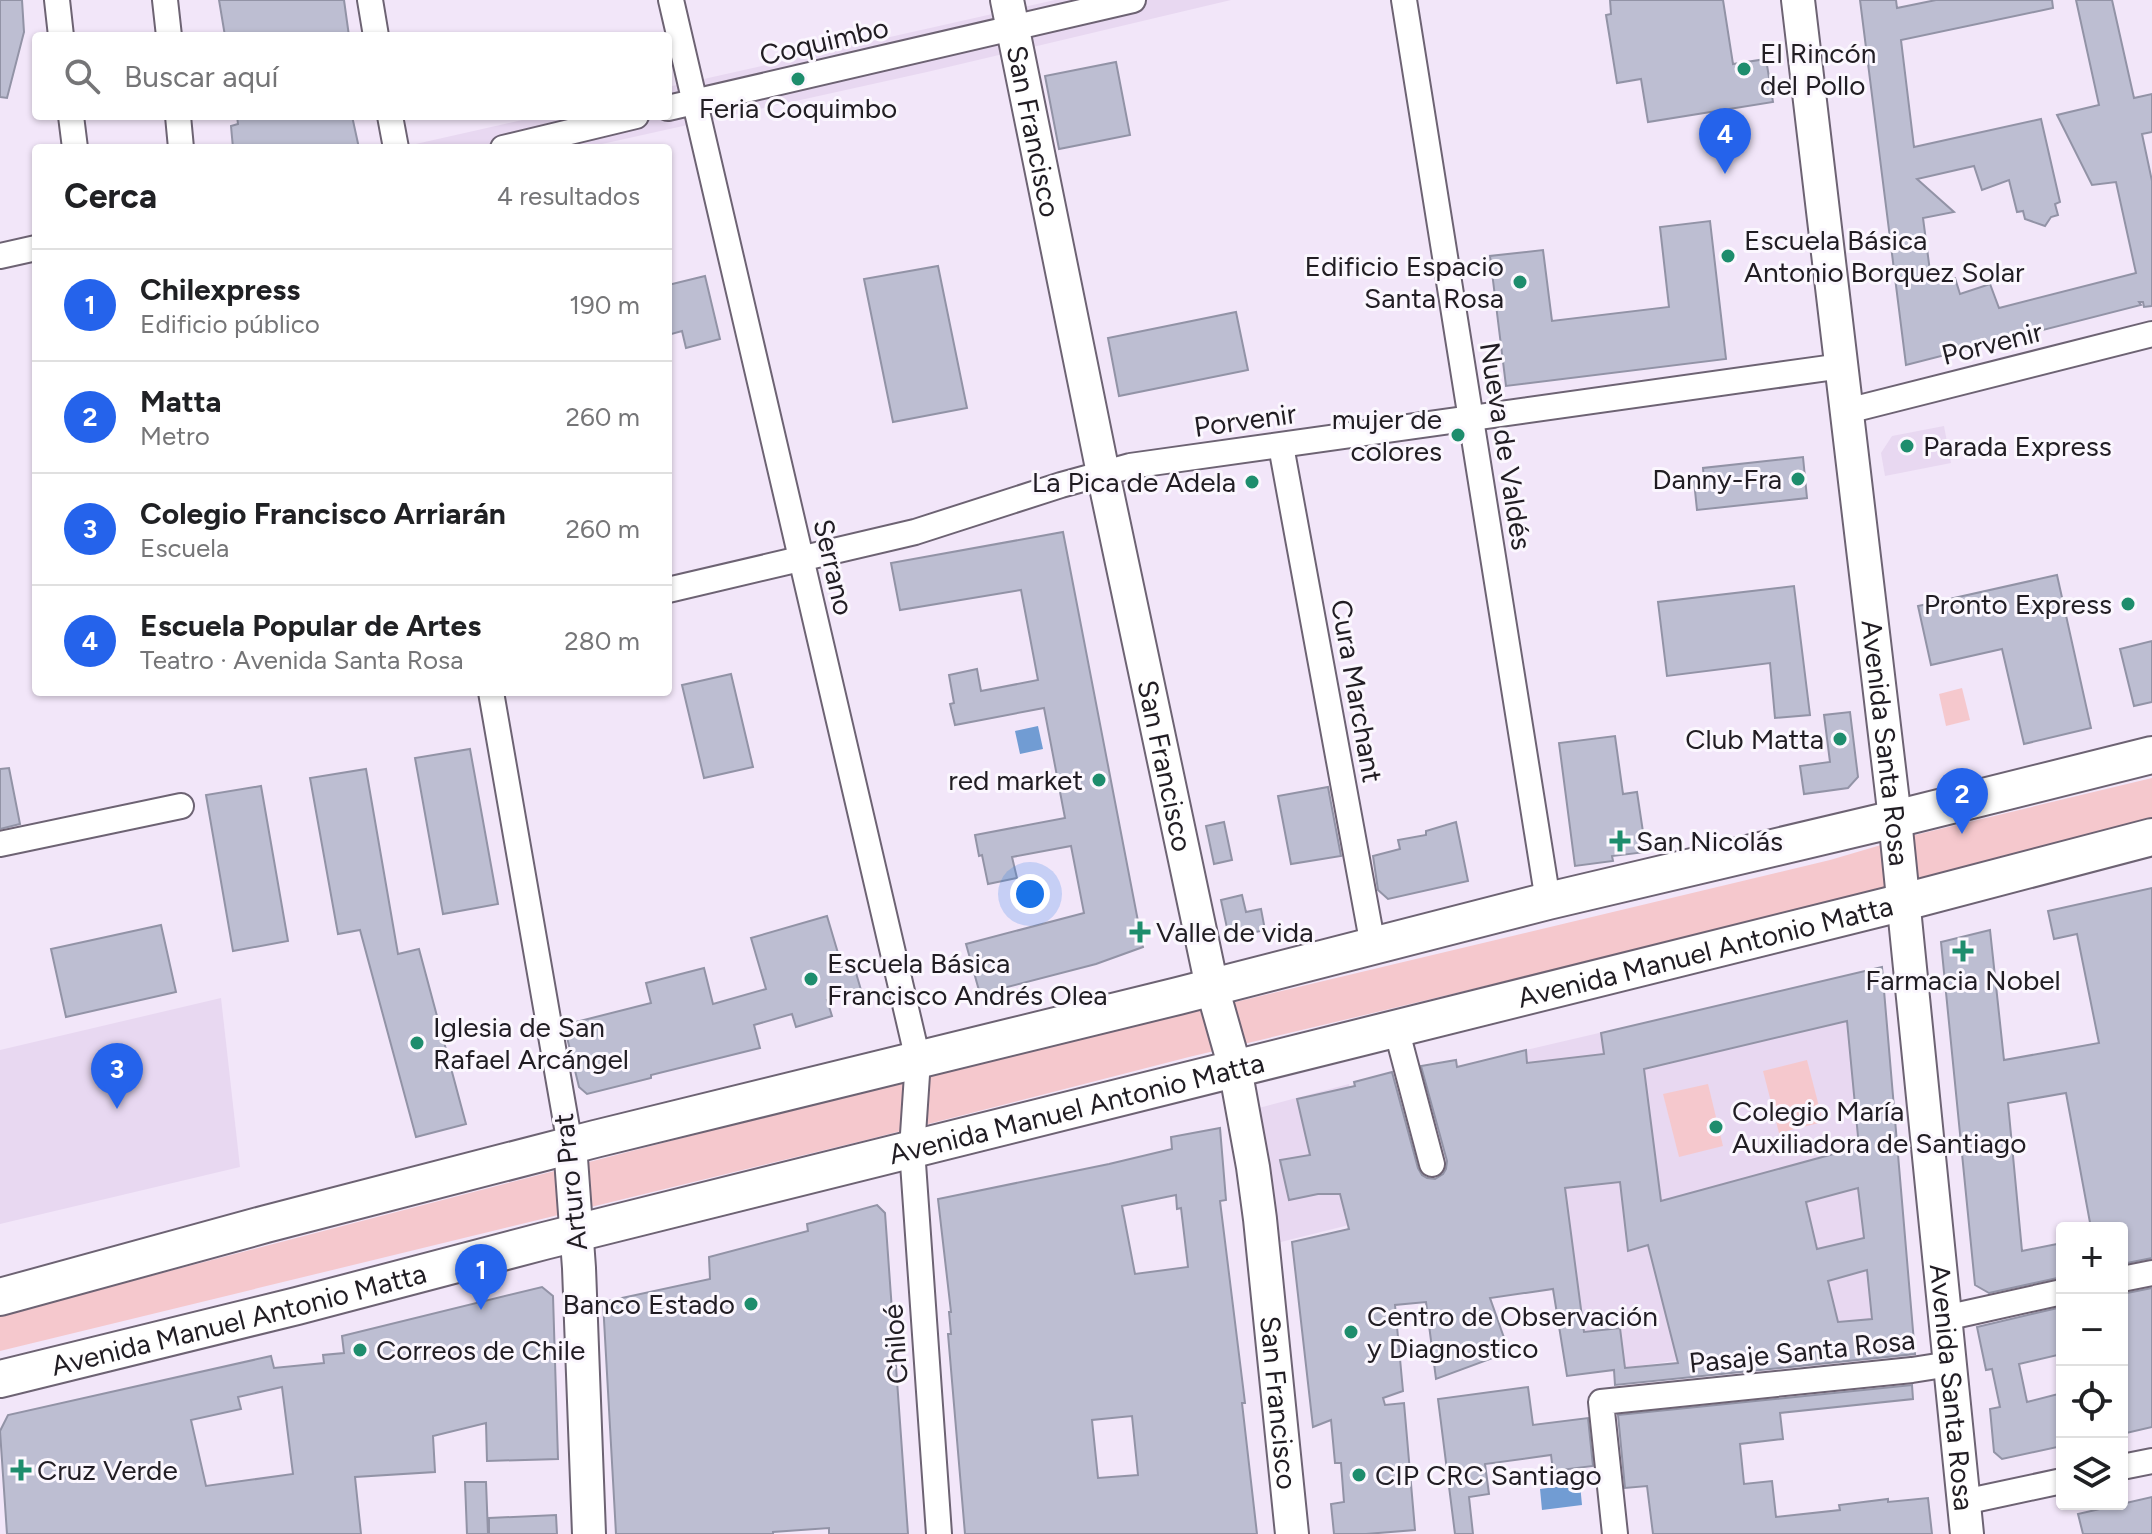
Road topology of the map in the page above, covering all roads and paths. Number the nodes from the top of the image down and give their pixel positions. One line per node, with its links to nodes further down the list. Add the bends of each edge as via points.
1 (57, 0): 9 (street)
2 (165, 0): 10 (street)
3 (370, 0): 11 (street)
4 (671, 0): 12 (street, Serrano)
5 (1133, 0): 8 (street, Coquimbo)
6 (1404, 0): 27 (street, Nueva de Valdés)
7 (1798, 0): 25 (main road, Avenida Santa Rosa)
8 (1010, 14): 12 (street, Coquimbo); 29 (main road, San Francisco)
9 (61, 32)
10 (169, 32)
11 (375, 32)
12 (695, 102): 13 (street, Coquimbo); 30 (street, Serrano)
13 (672, 107)
14 (72, 120): 18 (street)
15 (178, 120): 19 (street)
16 (391, 120): 20 (street)
17 (619, 120): 21 (street)
18 (74, 144)
19 (181, 144)
20 (395, 144)
21 (520, 144)
22 (32, 249): 23 (street)
23 (0, 256)
24 (2152, 334): 26 (street, Porvenir)
25 (1842, 366): 26 (main road, Avenida Santa Rosa); 27 (street, Porvenir)
26 (1847, 411): 35 (main road, Avenida Santa Rosa)
27 (1471, 420): 28 (street, Porvenir); 38 (street, Nueva de Valdés)
28 (1281, 446): 29 (street, Porvenir); 40 (street, Cura Marchant)
29 (1103, 473): 30 (street, Porvenir, via 915,532); 41 (main road, San Francisco)
30 (801, 560): 31 (street, Porvenir); 43 (street, Serrano)
31 (672, 589)
32 (492, 696): 45 (street, Arturo Prat)
33 (2152, 755): 35 (main road)
34 (181, 806): 37 (street)
35 (1895, 819): 38 (main road); 39 (main road, Avenida Santa Rosa)
36 (2152, 837): 39 (main road, Avenida Manuel Antonio Matta)
37 (0, 844)
38 (1548, 901): 40 (main road)
39 (1904, 902): 42 (main road, Avenida Manuel Antonio Matta); 53 (main road, Avenida Santa Rosa)
40 (1373, 946): 41 (main road)
41 (1212, 987): 43 (main road); 44 (main road, San Francisco)
42 (1396, 1028): 44 (main road, Avenida Manuel Antonio Matta); 47 (street)
43 (918, 1060): 45 (main road); 46 (street, Serrano)
44 (1235, 1068): 46 (main road, Avenida Manuel Antonio Matta); 62 (main road, San Francisco, via 1260,1219)
45 (570, 1145): 48 (main road, Arturo Prat); 52 (main road)
46 (912, 1149): 48 (main road, Avenida Manuel Antonio Matta); 61 (street, Chiloé)
47 (1432, 1164)
48 (577, 1233): 55 (main road, Avenida Manuel Antonio Matta); 60 (main road, Arturo Prat)
49 (2152, 1273): 50 (street)
50 (2128, 1278)
51 (2056, 1293): 53 (street)
52 (0, 1297)
53 (1945, 1318): 54 (main road, Avenida Santa Rosa)
54 (1950, 1364): 59 (main road, Avenida Santa Rosa); 63 (street, Pasaje Santa Rosa, via 1601,1402)
55 (0, 1379)
56 (2152, 1461): 57 (street)
57 (2128, 1466)
58 (2056, 1482): 59 (street)
59 (1964, 1502): 64 (main road, Avenida Santa Rosa)
60 (589, 1534)
61 (939, 1534)
62 (1292, 1534)
63 (1615, 1534)
64 (1967, 1534)

